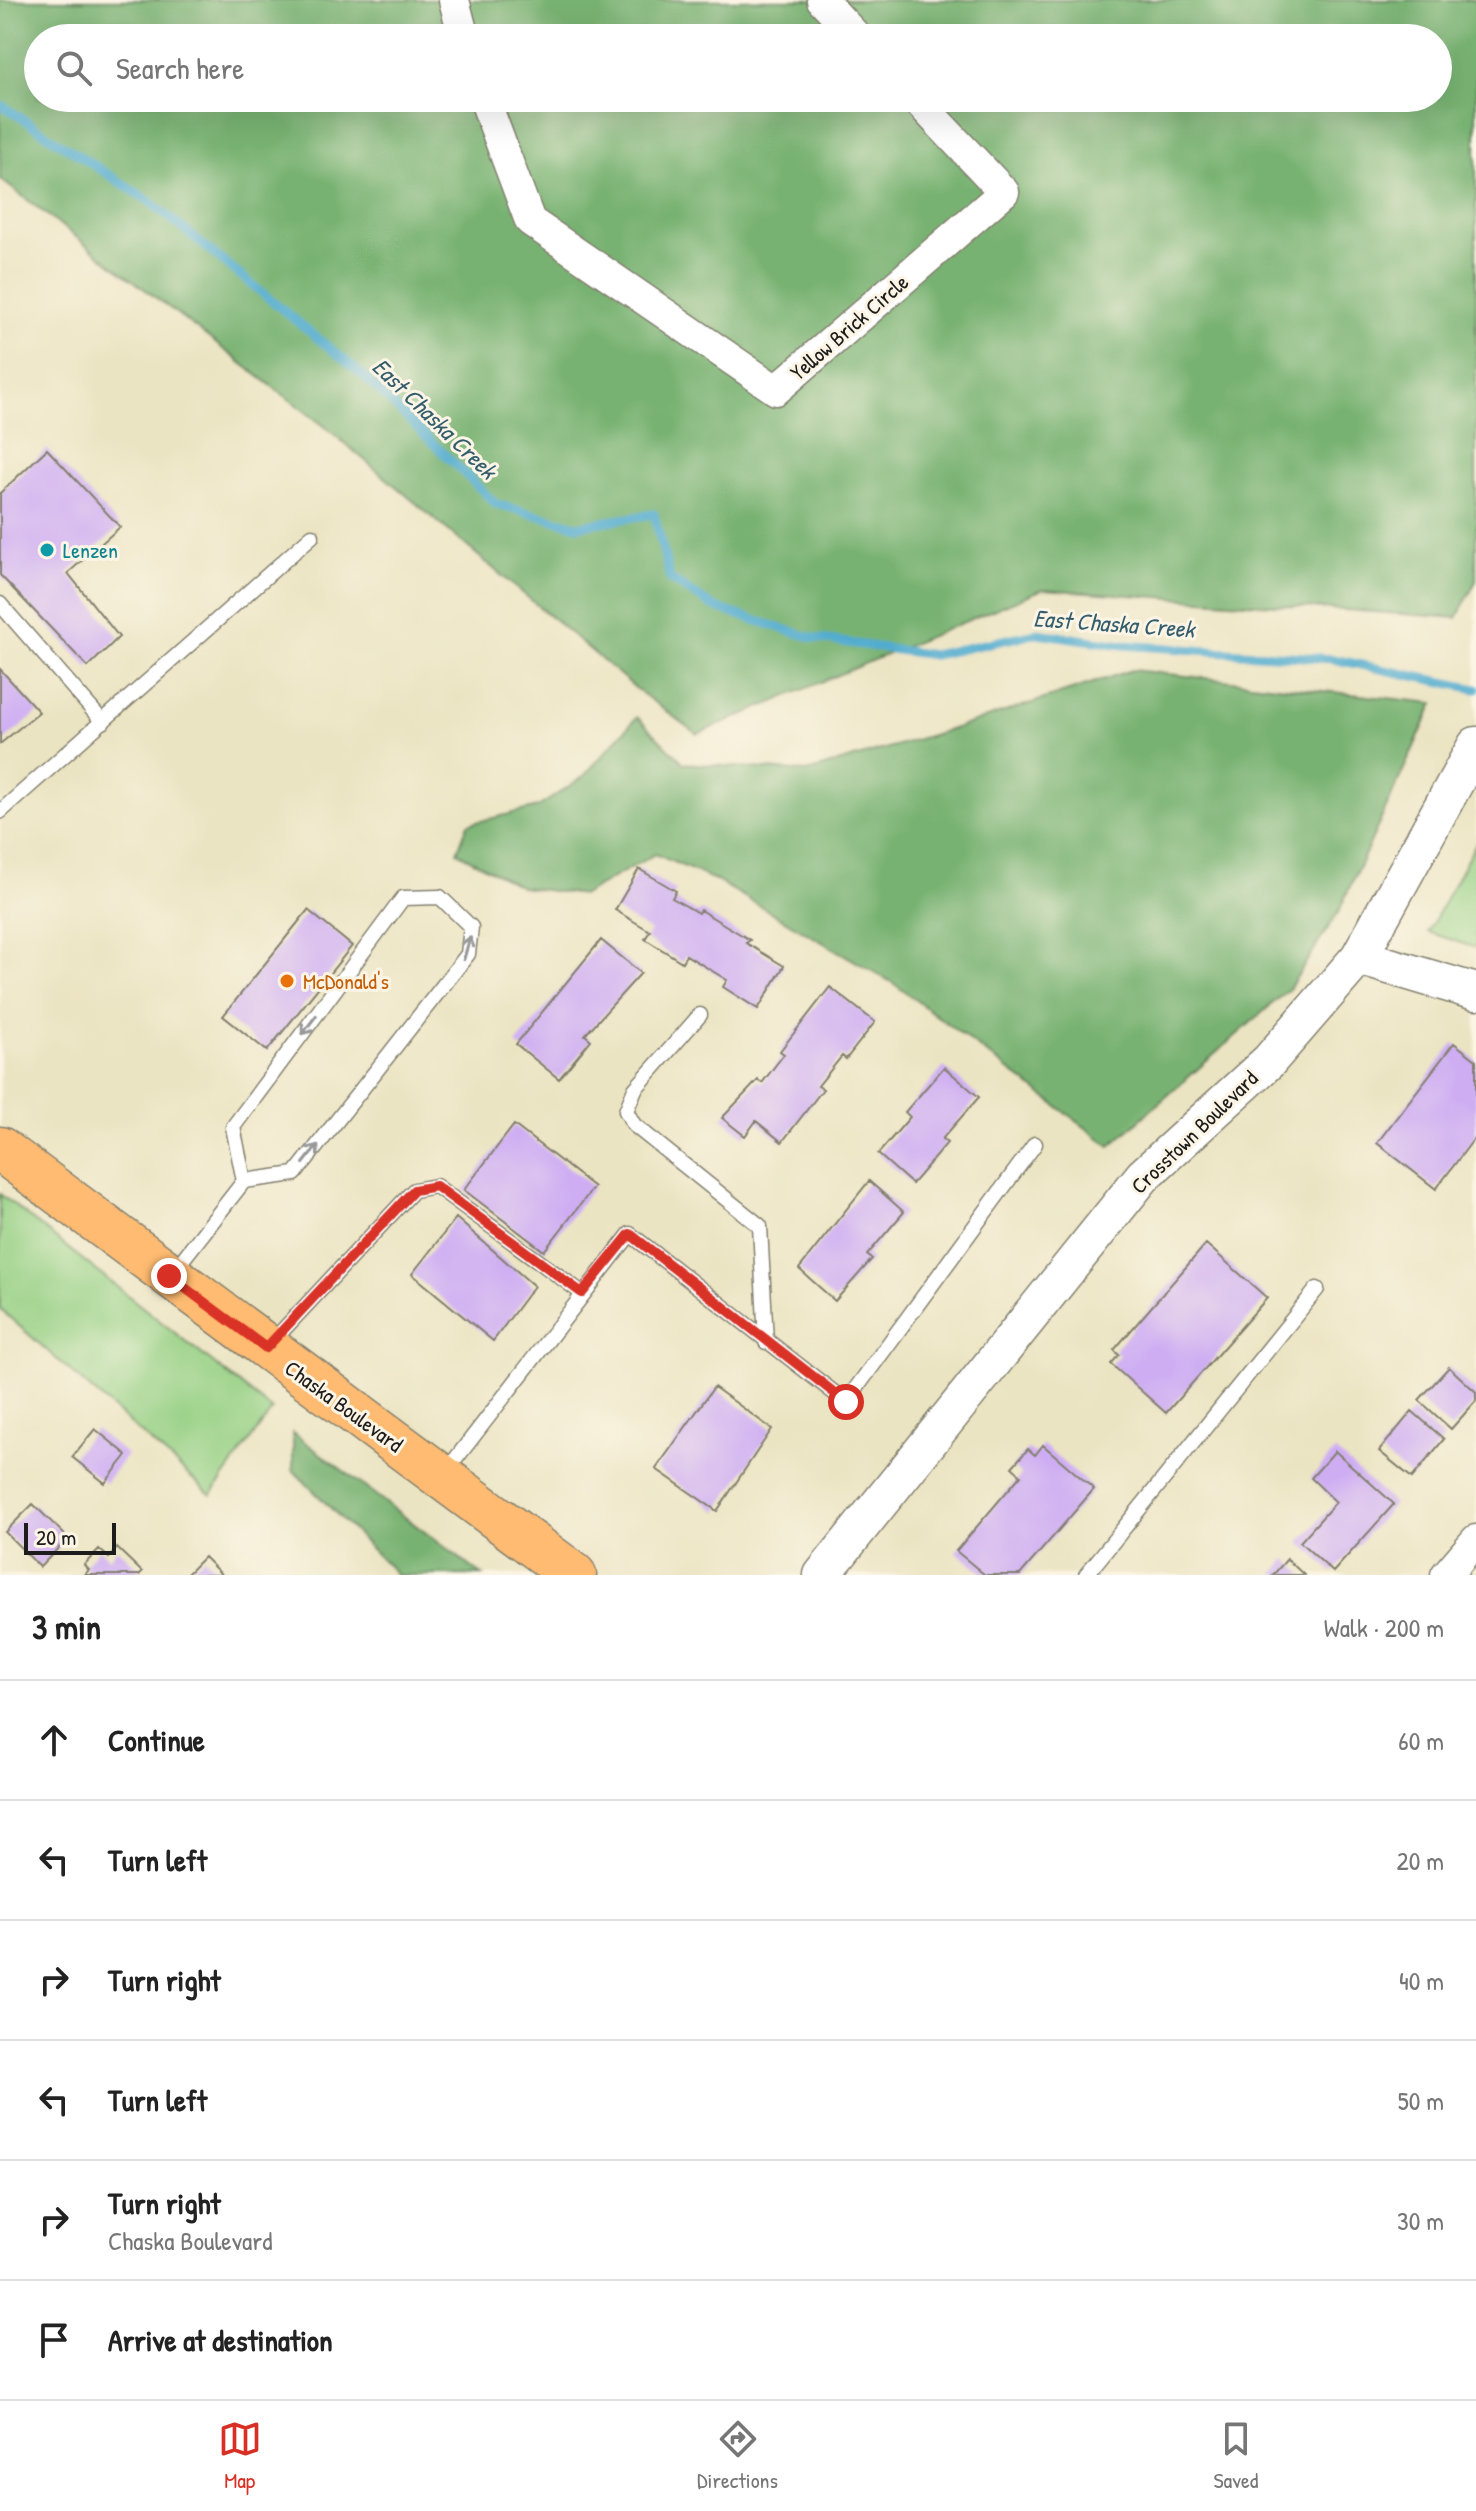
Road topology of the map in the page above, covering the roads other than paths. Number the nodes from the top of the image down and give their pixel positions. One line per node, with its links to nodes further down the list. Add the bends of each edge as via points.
1 (454, 0): 3 (street)
2 (822, 0): 4 (street)
3 (460, 24)
4 (845, 24)
5 (489, 112): 6 (street, Yellow Brick Circle, via 530,221 776,390 1004,192)
6 (928, 112)
7 (312, 536): 9 (lane)
8 (0, 604): 9 (lane)
9 (103, 722): 11 (lane)
10 (1476, 745): 12 (street, Crosstown Boulevard)
11 (0, 812)
12 (1359, 957): 13 (street); 26 (street, Crosstown Boulevard, via 1269,1061 1143,1176)
13 (1476, 992)
14 (700, 1015): 21 (lane, via 635,1089 626,1111 634,1125 760,1226)
15 (1035, 1144): 21 (lane, via 846,1402)
16 (0, 1149): 18 (main road, Chaska Boulevard)
17 (244, 1181): 17 (lane, one-way to 17, via 295,1174 468,954 471,927 440,897 403,898 233,1127); 18 (lane)
18 (169, 1276): 22 (main road, Chaska Boulevard)
19 (1317, 1289): 27 (lane)
20 (582, 1293): 21 (lane, via 630,1234); 22 (lane, via 436,1186 414,1190); 23 (lane)
21 (766, 1342)
22 (266, 1348): 23 (main road, Chaska Boulevard)
23 (441, 1477): 25 (main road, Chaska Boulevard)
24 (1476, 1540): 28 (street)
25 (574, 1575)
26 (822, 1575)
27 (1086, 1575)
28 (1446, 1575)

